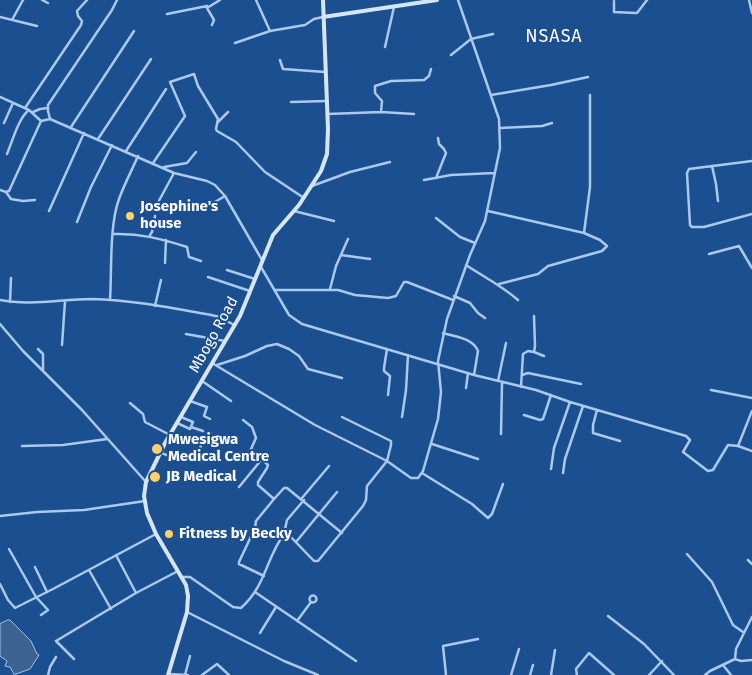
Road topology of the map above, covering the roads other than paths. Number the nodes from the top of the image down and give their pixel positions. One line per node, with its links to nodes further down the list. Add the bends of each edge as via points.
1 (23, 0): 21 (street)
2 (42, 0): 14 (street)
3 (88, 0): 43 (street, via 77,11 81,25)
4 (117, 0): 44 (street)
5 (220, 0): 15 (street)
6 (256, 0): 25 (street)
7 (323, 0): 20 (main road, Mbogo Road)
8 (399, 0): 16 (street)
9 (437, 0): 16 (main road)
10 (458, 0): 27 (street)
11 (646, 0): 13 (street, via 638,13 615,13)
12 (749, 0): 17 (street)
13 (614, 1)
14 (48, 3)
15 (208, 6): 18 (street); 22 (street, via 214,20)
16 (396, 7): 20 (main road); 29 (street)
17 (752, 13)
18 (167, 14)
19 (0, 17): 21 (street)
20 (323, 17): 25 (street, via 305,25); 34 (main road, Mbogo Road)
21 (12, 20): 23 (street)
22 (212, 25)
23 (37, 26)
24 (134, 30): 55 (street)
25 (270, 31): 28 (street)
26 (494, 34): 27 (street)
27 (471, 39): 30 (street); 37 (street)
28 (235, 43)
29 (385, 47)
30 (451, 55)
31 (151, 59): 59 (street)
32 (280, 60): 34 (street, via 283,69)
33 (431, 70): 47 (street, via 424,80 390,81 375,86 375,93 382,101)
34 (325, 72): 40 (main road, Mbogo Road)
35 (588, 77): 37 (street)
36 (166, 89): 61 (street)
37 (491, 95): 56 (street)
38 (590, 95): 91 (street, via 590,178)
39 (0, 97): 42 (street)
40 (327, 100): 41 (street); 48 (main road, Mbogo Road)
41 (291, 102)
42 (13, 103): 43 (street); 52 (street)
43 (26, 108): 45 (street)
44 (48, 108): 45 (street); 50 (street)
45 (31, 111): 51 (street); 63 (street, via 26,113)
46 (228, 112): 53 (street)
47 (381, 112): 48 (street); 49 (street)
48 (328, 114): 74 (main road, Mbogo Road, via 326,154)
49 (414, 114)
50 (50, 119): 51 (street); 55 (street)
51 (41, 121): 76 (street)
52 (4, 123)
53 (218, 123): 67 (street, via 194,74 171,81 184,116); 78 (street, via 217,130 236,142 265,172)
54 (552, 123): 56 (street)
55 (71, 127): 57 (street)
56 (500, 128): 71 (street, via 498,163)
57 (84, 133): 59 (street); 84 (street)
58 (438, 138): 72 (street, via 438,144 446,153)
59 (98, 139): 60 (street)
60 (112, 145): 61 (street); 90 (street)
61 (126, 151): 64 (street)
62 (196, 152): 69 (street, via 187,163)
63 (7, 154)
64 (138, 156): 67 (street); 92 (street, via 119,199)
65 (752, 161): 68 (street)
66 (390, 162): 74 (street)
67 (153, 163): 69 (street)
68 (712, 166): 80 (street); 86 (street, via 687,170 691,226 698,228)
69 (163, 168): 70 (street)
70 (174, 173): 77 (street, via 212,183); 82 (street, via 155,208)
71 (494, 173): 72 (street); 85 (street)
72 (436, 178): 73 (street)
73 (424, 180)
74 (312, 186): 78 (main road, Mbogo Road)
75 (0, 190): 76 (street)
76 (6, 192): 79 (street, via 11,199)
77 (225, 196): 81 (street); 100 (street)
78 (304, 198): 83 (main road, Mbogo Road)
79 (35, 200)
80 (718, 200)
81 (203, 209)
82 (140, 210)
83 (294, 210): 89 (street); 100 (main road, Mbogo Road, via 273,235)
84 (49, 211)
85 (488, 211): 91 (street); 96 (street)
86 (752, 214)
87 (155, 216): 93 (street)
88 (436, 218): 96 (street, via 460,237)
89 (334, 221)
90 (77, 222)
91 (584, 233): 111 (street, via 606,243 606,248 548,266 538,274)
92 (113, 234): 93 (street); 117 (street)
93 (149, 236): 95 (street)
94 (348, 239): 98 (street)
95 (166, 240): 101 (street, via 187,247 189,257); 102 (street)
96 (475, 243): 103 (street)
97 (709, 254): 105 (street, via 739,246)
98 (341, 255): 99 (street); 112 (street)
99 (370, 259)
100 (262, 260): 104 (main road, Mbogo Road)
101 (201, 261)
102 (165, 263)
103 (466, 265): 111 (street); 115 (street)
104 (260, 266): 109 (main road, Mbogo Road); 113 (street)
105 (752, 268)
106 (227, 270): 109 (street)
107 (11, 278): 121 (street)
108 (208, 278): 114 (street)
109 (256, 279): 114 (main road, Mbogo Road)
110 (161, 280): 122 (street)
111 (499, 284): 119 (street)
112 (330, 289): 113 (street); 118 (street, via 388,298 396,296 401,285 407,282)
113 (275, 290): 133 (street, via 292,319)
114 (250, 291): 126 (main road, Mbogo Road)
115 (454, 296): 118 (street); 124 (street, via 470,303)
116 (0, 300): 121 (street)
117 (110, 300): 120 (street); 122 (street)
118 (453, 300): 127 (street)
119 (518, 300)
120 (65, 301): 121 (street); 131 (street)
121 (10, 302)
122 (155, 306): 126 (street, via 211,315)
123 (534, 316): 134 (street)
124 (485, 318)
125 (0, 324): 139 (street)
126 (234, 325): 129 (main road, Mbogo Road)
127 (443, 333): 138 (street); 141 (street, via 472,342 477,347)
128 (186, 334): 129 (street)
129 (225, 341): 137 (main road, Mbogo Road)
130 (506, 343): 145 (street)
131 (62, 345)
132 (38, 349): 139 (street, via 44,354)
133 (387, 349): 135 (street); 151 (street, via 384,371 390,376)
134 (534, 352): 136 (street); 142 (street, via 524,352)
135 (408, 355): 138 (street); 164 (street)
136 (544, 356)
137 (214, 364): 143 (street, via 277,344 299,356 308,370); 144 (main road, Mbogo Road); 182 (street, via 315,425)
138 (438, 364): 140 (street); 175 (street, via 441,392)
139 (43, 371): 173 (street)
140 (468, 373): 141 (street); 149 (street)
141 (474, 375): 145 (street)
142 (522, 376): 147 (street, via 528,373); 148 (street)
143 (342, 378)
144 (202, 381): 154 (main road, Mbogo Road); 155 (street)
145 (498, 381): 146 (street)
146 (502, 382): 148 (street); 171 (street)
147 (580, 384)
148 (521, 387): 152 (street)
149 (466, 388)
150 (711, 390): 153 (street)
151 (388, 395)
152 (551, 396): 156 (street); 161 (street, via 543,419)
153 (752, 398)
154 (190, 401): 162 (main road, Mbogo Road); 165 (street, via 207,407 204,416)
155 (230, 401)
156 (570, 402): 158 (street); 184 (street, via 554,448)
157 (130, 403): 172 (street, via 143,414 145,422)
158 (583, 406): 159 (street); 185 (street)
159 (596, 410): 174 (street, via 592,433); 177 (street, via 688,436 690,440 683,452 708,471 713,470 728,445)
160 (752, 410): 177 (street)
161 (524, 416)
162 (181, 417): 167 (main road, Mbogo Road); 168 (street, via 193,422)
163 (342, 417): 182 (street, via 392,442)
164 (402, 417)
165 (210, 419)
166 (244, 420): 180 (street, via 252,427 256,438 251,449)
167 (177, 423): 168 (street); 172 (main road, Mbogo Road)
168 (191, 427): 169 (street)
169 (203, 431)
170 (211, 433): 179 (street, via 204,439 197,455 184,459)
171 (501, 434)
172 (170, 435): 179 (main road, Mbogo Road)
173 (107, 439): 176 (street); 187 (street)
174 (620, 441)
175 (432, 444): 181 (street); 186 (street)
176 (22, 446)
177 (738, 446): 178 (street)
178 (752, 451)
179 (160, 452): 187 (main road, Mbogo Road)
180 (262, 459): 189 (street); 191 (street, via 268,466 258,484)
181 (478, 459)
182 (387, 461): 186 (street, via 411,478); 196 (street, via 367,486 365,503)
183 (330, 466): 192 (street)
184 (551, 469)
185 (563, 473)
186 (422, 474): 188 (street, via 472,504 488,518)
187 (146, 482): 193 (main road, Mbogo Road)
188 (502, 484)
189 (239, 486)
190 (337, 492): 194 (street)
191 (274, 498): 192 (street, via 285,487); 208 (street, via 256,521 239,562)
192 (303, 499): 194 (street); 198 (street, via 287,520)
193 (145, 501): 195 (street, via 84,510); 197 (main road, Mbogo Road)
194 (319, 513): 196 (street); 199 (street)
195 (0, 516)
196 (342, 533): 199 (street, via 316,562)
197 (156, 534): 202 (street); 207 (main road, Mbogo Road)
198 (284, 534): 199 (street); 208 (street)
199 (296, 542)
200 (10, 549): 214 (street)
201 (687, 554): 223 (street, via 712,582 733,625)
202 (116, 555): 206 (street); 213 (street)
203 (748, 560): 204 (street)
204 (752, 564)
205 (35, 566): 211 (street)
206 (89, 570): 211 (street); 217 (street)
207 (178, 571): 209 (main road, Mbogo Road); 213 (street)
208 (264, 576): 212 (street)
209 (182, 577): 212 (street, via 190,577 236,608 244,606); 218 (main road, Mbogo Road, via 188,596)
210 (0, 584): 214 (street, via 15,608)
211 (47, 592): 214 (street)
212 (255, 592): 216 (street)
213 (136, 593): 217 (street)
214 (36, 598): 219 (street, via 48,610)
215 (311, 602): 222 (street)
216 (276, 607): 222 (street); 224 (street)
217 (111, 609): 230 (street, via 56,641)
218 (187, 612): 237 (main road, Mbogo Road); 242 (street)
219 (41, 614)
220 (608, 616): 234 (street)
221 (752, 617): 223 (street)
222 (297, 621): 233 (street)
223 (743, 632): 231 (street)
224 (260, 633)
225 (478, 639): 243 (street, via 443,646)
226 (518, 649): 244 (street)
227 (555, 650): 246 (street)
228 (190, 656): 239 (street)
229 (56, 657): 238 (street)
230 (74, 659)
231 (735, 659): 232 (street); 236 (street)
232 (752, 660)
233 (356, 661)
234 (662, 661): 249 (street); 250 (street)
235 (533, 665): 245 (street)
236 (723, 665): 251 (street); 252 (street)
237 (169, 674): 239 (street)
238 (48, 675)
239 (187, 675)
240 (202, 675): 241 (street, via 217,664)
241 (229, 675)
242 (318, 675)
243 (446, 675)
244 (511, 675)
245 (530, 675)
246 (551, 675)
247 (577, 675): 248 (street, via 576,669 590,654)
248 (614, 675)
249 (649, 675)
250 (674, 675)
251 (704, 675)
252 (731, 675)

